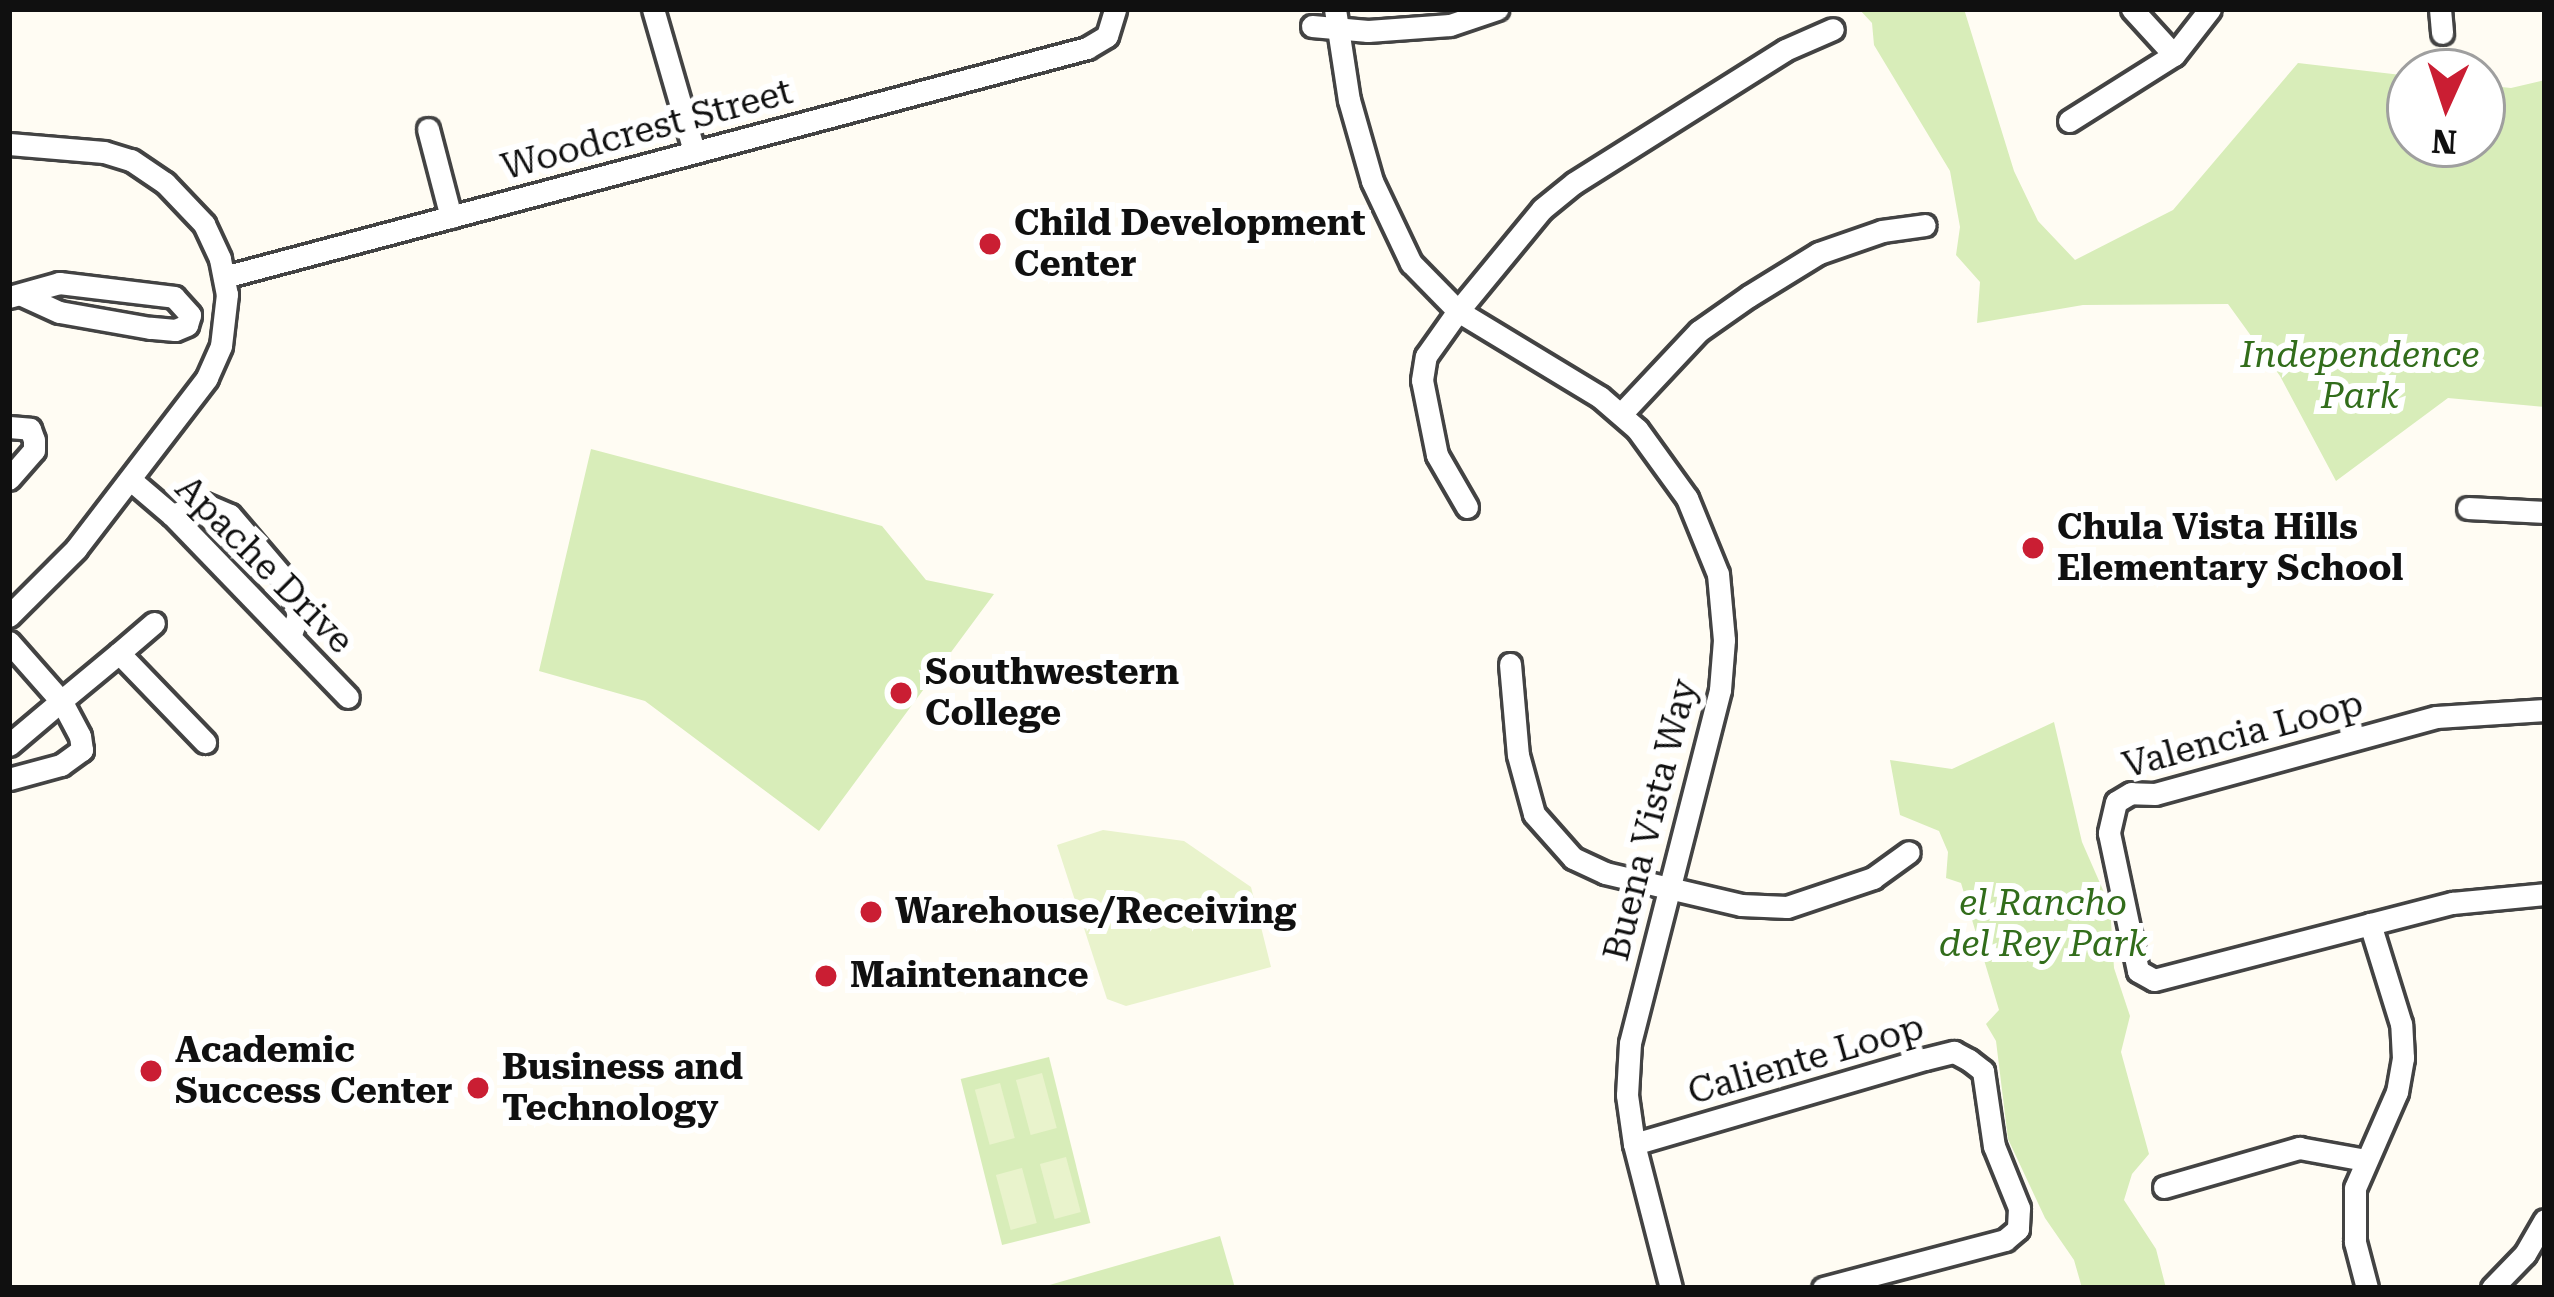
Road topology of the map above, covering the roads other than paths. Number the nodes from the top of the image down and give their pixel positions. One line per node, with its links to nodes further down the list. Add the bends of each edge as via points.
1 (653, 9): 15 (street)
2 (1115, 9): 15 (street, Woodcrest Street, via 1107,36 1087,48)
3 (1497, 9): 7 (street, via 1450,25)
4 (2132, 9): 11 (street)
5 (2210, 9): 11 (street)
6 (2440, 9): 10 (street)
7 (1336, 19): 8 (street); 20 (street, Buena Vista Way, via 1349,100 1393,234 1428,286)
8 (1312, 26)
9 (1833, 28): 20 (street, via 1574,182)
10 (2442, 33)
11 (2174, 55): 12 (street)
12 (2069, 122)
13 (428, 129): 16 (street)
14 (9, 144): 18 (street, Apache Drive, via 131,160 193,209)
15 (694, 151): 16 (street, Woodcrest Street)
16 (451, 218): 18 (street, Woodcrest Street)
17 (1925, 225): 21 (street, via 1819,253 1749,296 1699,331)
18 (224, 277): 24 (street, Apache Drive, via 215,363)
19 (15, 296): 19 (street, via 150,328 188,326 190,315 175,297 59,283)
20 (1458, 311): 21 (street, Buena Vista Way); 25 (street, via 1426,356 1422,380 1437,454)
21 (1621, 414): 42 (street, Buena Vista Way, via 1688,498 1718,574 1720,690)
22 (9, 427): 23 (street, via 30,429 34,440)
23 (9, 479)
24 (132, 481): 28 (street, Apache Drive); 29 (street, Apache Drive)
25 (1467, 507)
26 (2468, 508): 27 (street)
27 (2545, 512)
28 (172, 515): 31 (street, Apache Drive); 31 (street, via 204,504 230,515 290,584 298,615)
29 (9, 616)
30 (154, 623): 33 (street)
31 (290, 637): 35 (street, Apache Drive)
32 (9, 642): 36 (street)
33 (119, 653): 36 (street); 38 (street)
34 (1510, 664): 42 (street, via 1518,755 1541,828 1573,858)
35 (348, 697)
36 (61, 701): 39 (street); 40 (street, via 82,750 61,765)
37 (2545, 710): 44 (street, Valencia Loop, via 2431,719 2155,794 2131,793 2110,814 2138,971 2154,980)
38 (206, 742)
39 (9, 745)
40 (9, 779)
41 (1909, 852): 42 (street, via 1874,878 1787,907)
42 (1670, 889): 45 (street, Buena Vista Way, via 1630,1042)
43 (2545, 894): 44 (street, Valencia Loop, via 2472,900)
44 (2369, 924): 46 (street, via 2401,1024 2403,1058)
45 (1634, 1144): 49 (street, Buena Vista Way); 50 (street, Caliente Loop, via 1924,1059 1954,1052 1969,1060 1983,1072 2018,1229 2005,1240)
46 (2366, 1160): 47 (street, via 2299,1148); 51 (street, via 2353,1216)
47 (2164, 1187)
48 (2545, 1220): 52 (street)
49 (1671, 1288)
50 (1822, 1288)
51 (2367, 1288)
52 (2492, 1288)

